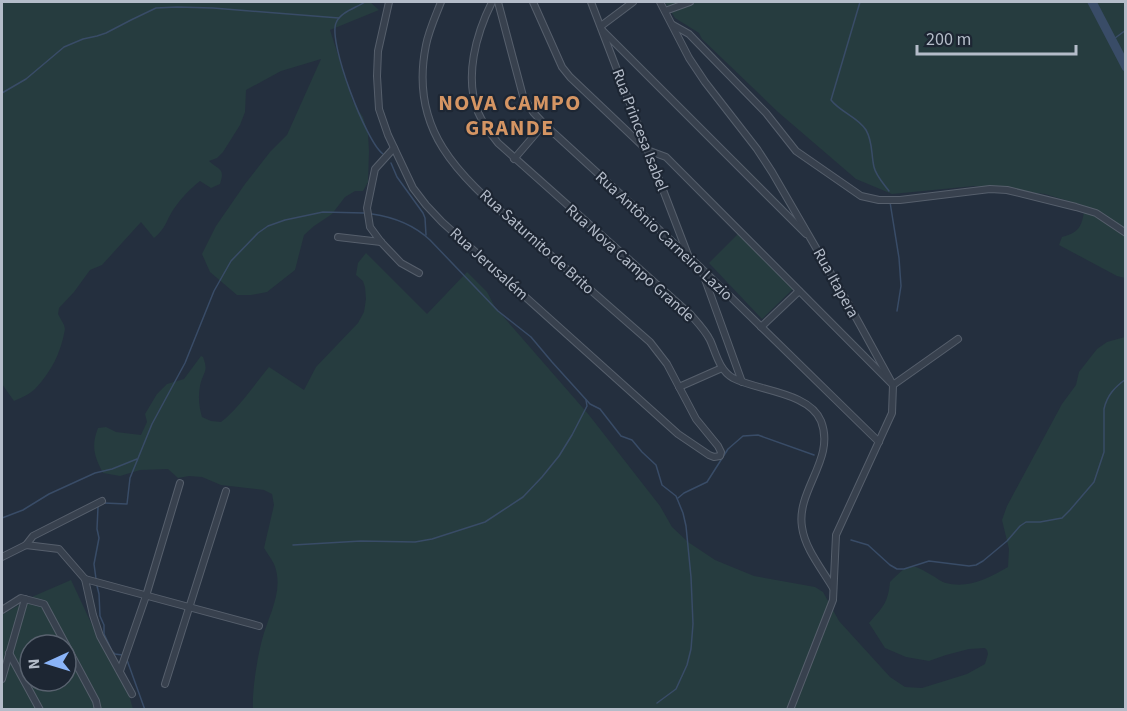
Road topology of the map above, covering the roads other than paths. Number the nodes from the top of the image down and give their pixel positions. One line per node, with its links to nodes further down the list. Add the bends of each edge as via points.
1 (389, 2): 14 (street, Rua Jerusalém, via 378,51 377,76 379,108)
2 (441, 2): 30 (street, Rua Saturnito de Brito, via 427,42 423,69 429,119 449,159 476,189 650,342)
3 (492, 2): 16 (street, Rua Nova Campo Grande, via 477,44 472,92 486,128)
4 (498, 2): 13 (street, Rua Antônio Carneiro Lazio, via 523,96)
5 (533, 2): 15 (street, via 562,68)
6 (591, 2): 12 (street, Rua Princesa Isabel)
7 (633, 2): 12 (street)
8 (660, 2): 10 (street, Rua Itapera)
9 (690, 2): 10 (street)
10 (665, 11): 11 (street, Rua Itapera)
11 (673, 24): 17 (street, via 688,34 766,113 796,151 861,196 900,200 1007,190 1096,213); 19 (street, Rua Itapera, via 689,58 762,157)
12 (602, 29): 15 (street, Rua Princesa Isabel); 19 (street)
13 (544, 124): 16 (street); 21 (street, Rua Antônio Carneiro Lazio)
14 (394, 148): 20 (street, via 375,169 367,208 370,227); 32 (street, Rua Jerusalém, via 413,188 442,222 678,434 709,455)
15 (647, 150): 21 (street, Rua Princesa Isabel); 24 (street, via 666,157)
16 (514, 159): 27 (street, Rua Nova Campo Grande, via 690,314 703,329)
17 (1125, 233)
18 (338, 237): 20 (street)
19 (812, 240): 29 (street, Rua Itapera)
20 (381, 242): 23 (street)
21 (689, 258): 22 (street, Rua Antônio Carneiro Lazio)
22 (701, 268): 25 (street, Rua Antônio Carneiro Lazio); 28 (street)
23 (419, 273)
24 (799, 291): 25 (street); 29 (street)
25 (761, 327): 31 (street, Rua Antônio Carneiro Lazio)
26 (958, 339): 29 (street)
27 (722, 368): 28 (street, Rua Nova Campo Grande); 30 (street)
28 (742, 383): 39 (street, Rua Nova Campo Grande, via 807,404 821,421 824,447 804,504 801,526 805,542)
29 (893, 385): 31 (street, via 892,412)
30 (679, 387): 32 (street, Rua Saturnito de Brito, via 718,446)
31 (879, 442): 39 (street, via 836,536)
32 (720, 456)
33 (180, 483): 40 (street)
34 (226, 491): 42 (street)
35 (102, 501): 36 (street, via 33,536)
36 (26, 545): 37 (street); 38 (street, via 59,549)
37 (2, 557)
38 (85, 579): 40 (street); 48 (street, via 100,636)
39 (833, 589): 54 (street, via 833,600)
40 (146, 596): 42 (street); 48 (street)
41 (26, 599): 43 (street); 45 (street, via 44,604); 46 (street)
42 (189, 607): 44 (street); 50 (street)
43 (2, 610)
44 (259, 626)
45 (60, 633)
46 (9, 653): 49 (street); 52 (street)
47 (78, 667): 53 (street)
48 (120, 671): 51 (street)
49 (2, 679)
50 (165, 684)
51 (132, 694)
52 (40, 710)
53 (98, 710)
54 (790, 710)

